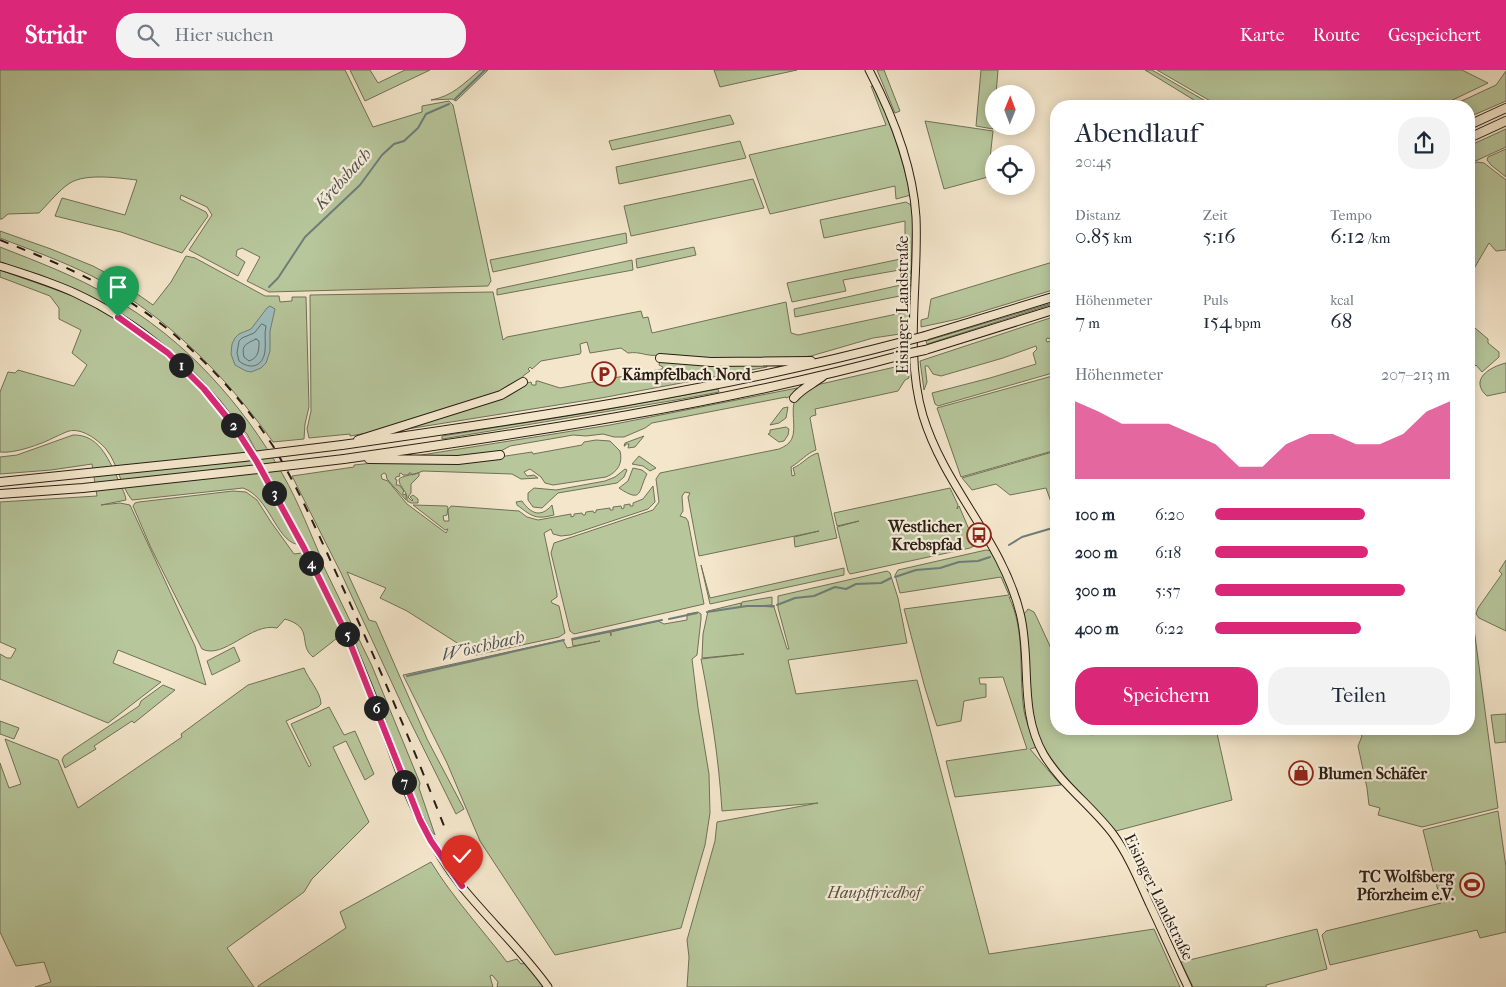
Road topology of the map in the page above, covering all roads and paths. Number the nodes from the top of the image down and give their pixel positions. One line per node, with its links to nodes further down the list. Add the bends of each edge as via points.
1 (869, 70): 20 (main road, Eisinger Landstraße, via 898,139 914,199 914,364 917,392 927,427 940,459 993,544 1012,586 1023,626 1028,708 1038,742 1054,769 1122,848)
2 (1506, 108): 3 (highway)
3 (1475, 122)
4 (1506, 122): 5 (highway)
5 (1475, 135)
6 (0, 266): 19 (main road, via 64,288 118,317 176,361 224,412 266,477 346,633 431,841 462,886)
7 (1050, 298): 10 (highway, bridge)
8 (1050, 311): 11 (highway, bridge, via 925,350)
9 (660, 358): 10 (highway, via 730,362)
10 (833, 360): 14 (highway, via 610,404)
11 (825, 375): 13 (highway); 16 (highway, via 612,417)
12 (523, 382): 14 (highway, via 502,395)
13 (794, 398)
14 (342, 445): 17 (highway, bridge)
15 (500, 455): 16 (highway, via 458,460)
16 (344, 459): 18 (highway, bridge)
17 (0, 482)
18 (0, 494)
19 (548, 987)
20 (1188, 987)

